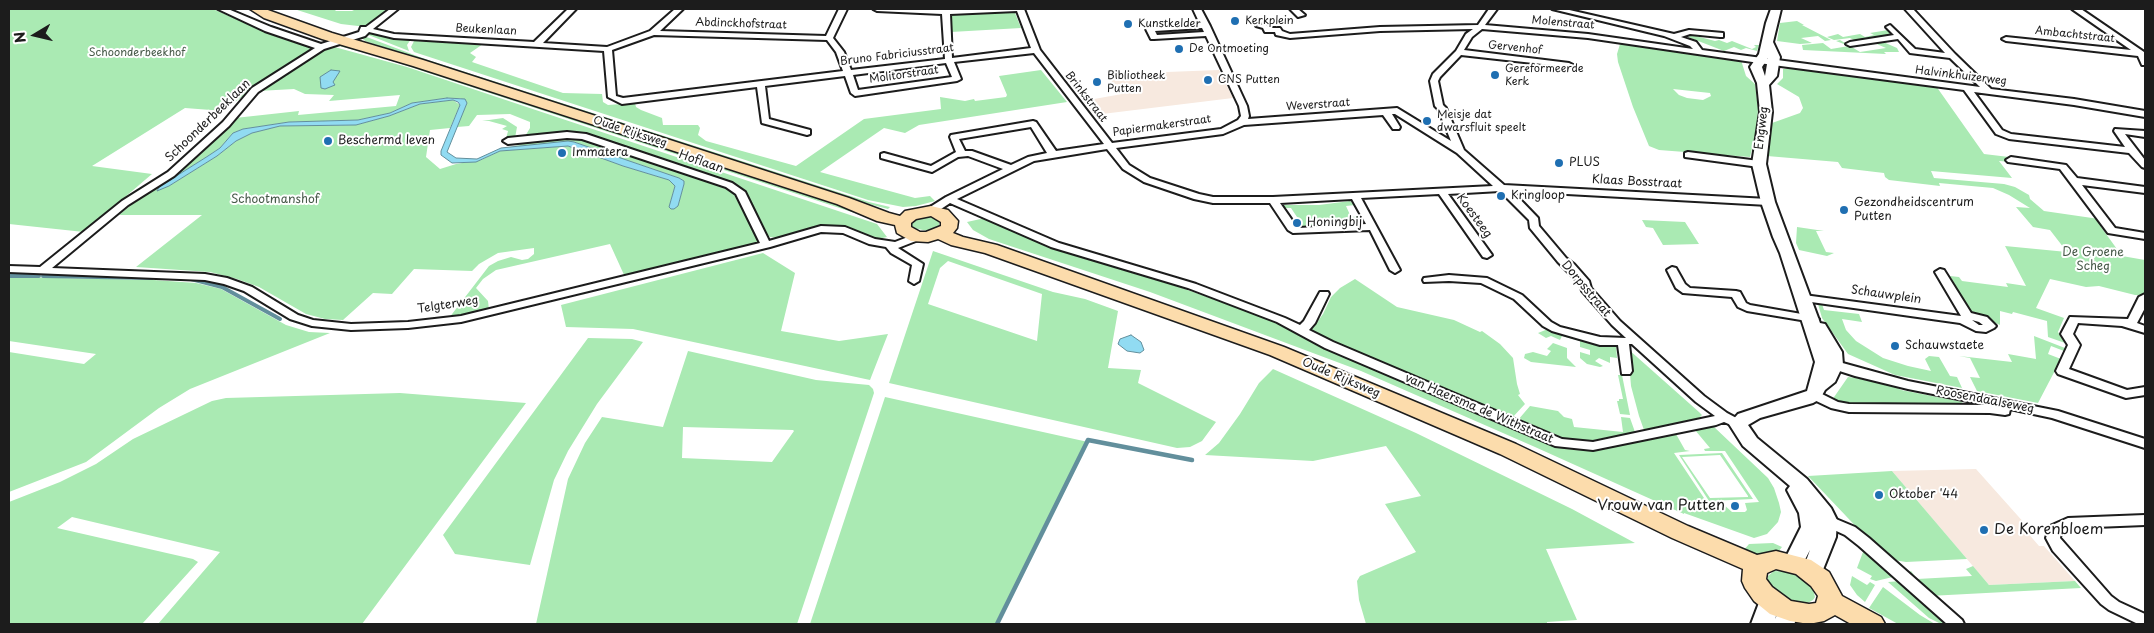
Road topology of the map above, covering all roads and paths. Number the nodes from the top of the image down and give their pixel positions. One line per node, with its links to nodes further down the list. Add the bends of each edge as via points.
1 (222, 9): 35 (street)
2 (256, 9): 29 (main road, Oude Rijksweg)
3 (387, 9): 4 (street)
4 (394, 9): 23 (street, Schoonderbeeklaan)
5 (572, 9): 33 (street)
6 (680, 9): 25 (street)
7 (843, 9): 30 (street)
8 (877, 9): 18 (street)
9 (1016, 9): 18 (street)
10 (1020, 9): 37 (street, Brinkstraat)
11 (1197, 9): 24 (street)
12 (1294, 9): 19 (street)
13 (1493, 9): 21 (street)
14 (1556, 9): 27 (street)
15 (1776, 9): 32 (street)
16 (1908, 9): 41 (street)
17 (2076, 9): 40 (street, Ambachtstraat)
18 (946, 10): 42 (street)
19 (1301, 15)
20 (1260, 26): 21 (street, Molenstraat, via 1290,36 1390,28)
21 (1480, 27): 38 (street, Molenstraat); 39 (street, via 1469,36)
22 (1890, 27): 28 (street)
23 (366, 29): 29 (street, Schoonderbeeklaan); 33 (street, Beukenlaan, via 401,37)
24 (1208, 30): 24 (street, via 1150,29 1154,37); 55 (street, via 1244,106)
25 (653, 33): 30 (street, Abdinckhofstraat); 36 (street)
26 (1720, 35): 27 (street, via 1688,32)
27 (1674, 37): 38 (street, via 1695,45)
28 (1898, 37): 34 (street); 41 (street, via 1916,52)
29 (346, 38): 35 (street, Schoonderbeeklaan); 79 (main road, Oude Rijksweg, via 843,201)
30 (829, 38): 47 (street, via 840,52)
31 (2006, 39): 40 (street, Ambachtstraat)
32 (1768, 42): 43 (street); 44 (street, via 1774,53)
33 (537, 44): 36 (street, Beukenlaan)
34 (1850, 44)
35 (321, 47): 86 (street, Schoonderbeeklaan, via 255,90 226,124 171,174 125,203)
36 (608, 49): 48 (street, Bruno Fabriciusstraat, via 612,97 615,100)
37 (1036, 50): 42 (street, Bruno Fabriciusstraat); 60 (street, Brinkstraat)
38 (1699, 51): 43 (street, Molenstraat)
39 (1459, 52): 46 (street, Gervenhof); 62 (street, via 1434,81 1439,106)
40 (2141, 54): 45 (street)
41 (1952, 56): 51 (street)
42 (948, 60): 47 (street, Bruno Fabriciusstraat); 47 (street, Molitorstraat, via 957,79 855,93)
43 (1760, 61): 44 (street, Molenstraat); 49 (street, Engweg, via 1756,71)
44 (1773, 63): 49 (street, via 1771,76); 50 (street, Halvinkhuizerweg)
45 (2145, 64)
46 (1570, 65)
47 (848, 73): 48 (street, Bruno Fabriciusstraat)
48 (761, 83): 57 (street, via 765,120)
49 (1763, 83): 68 (street, Engweg, via 1766,112)
50 (1967, 88): 51 (street, Halvinkhuizerweg); 61 (street, via 1999,132 2009,136)
51 (1988, 90): 54 (street, Halvinkhuizerweg)
52 (1397, 111): 53 (street, Weverstraat); 62 (street, Dorpsstraat)
53 (1386, 112): 55 (street, Weverstraat); 56 (street)
54 (2145, 114)
55 (1242, 122): 60 (street, Papiermakerstraat, via 1223,131)
56 (1396, 127)
57 (807, 132)
58 (2145, 134): 61 (street, via 2118,131)
59 (508, 141): 83 (street, Hoflaan, via 583,136 729,185 740,192)
60 (1108, 146): 64 (street, Papiermakerstraat); 76 (street, Brinkstraat, via 1126,167 1139,176 1197,197)
61 (2132, 150): 69 (street)
62 (1460, 151): 72 (street, Dorpsstraat)
63 (962, 153): 64 (street, via 954,137 1033,124); 66 (street, via 932,169); 70 (street)
64 (1053, 154): 70 (street, Papiermakerstraat)
65 (1688, 155): 68 (street)
66 (884, 156)
67 (2011, 160): 71 (street, via 2063,167)
68 (1759, 164): 77 (street, Engweg)
69 (2145, 165)
70 (1010, 168): 78 (street, Papiermakerstraat, via 968,190)
71 (2075, 181): 73 (street); 81 (street, via 2112,231)
72 (1504, 188): 74 (street, Brinkstraat); 77 (street, Klaas Bosstraat); 98 (street, Dorpsstraat, via 1534,220 1534,226 1585,283 1586,289)
73 (2145, 190)
74 (1442, 192): 75 (street, Brinkstraat); 84 (street, Koesteeg)
75 (1355, 196): 76 (street, Brinkstraat); 80 (street)
76 (1272, 200): 80 (street, via 1297,231)
77 (1768, 202): 94 (street, Engweg)
78 (944, 215): 79 (main road); 79 (main road); 96 (street, van Haersma de Withstraat, via 1192,286); 108 (main road, Oude Rijksweg, via 957,241 991,249 1277,351 1508,449)
79 (909, 226): 82 (street, Telgterweg, via 896,245)
80 (1372, 227): 87 (street)
81 (2145, 236)
82 (889, 244): 83 (street, Telgterweg, via 828,228); 91 (street, via 918,264)
83 (766, 245): 86 (street, Telgterweg, via 479,315 399,326 342,327 312,323 294,318 248,289 205,277)
84 (1487, 255)
85 (9, 269): 86 (street, Telgterweg)
86 (43, 270)
87 (1395, 270)
88 (1672, 270): 94 (street, Schauwplein, via 1680,286 1687,290 1736,294 1747,308)
89 (1940, 272): 94 (street, Schauwplein, via 1965,318)
90 (1428, 280): 98 (street, via 1482,280 1518,297 1556,329 1600,341)
91 (914, 281)
92 (1324, 294): 96 (street)
93 (2145, 297): 95 (street, via 2133,321)
94 (1808, 312): 99 (street, Engweg, via 1834,350)
95 (2125, 323): 97 (street); 102 (street, via 2074,319 2067,334 2074,345 2062,371 2126,394)
96 (1302, 330): 104 (street, van Haersma de Withstraat, via 1329,345 1560,442 1578,446 1606,444)
97 (2145, 330)
98 (1628, 341): 100 (street); 104 (street, Dorpsstraat)
99 (1829, 363): 101 (street, Engweg); 105 (street, Roosendaalseweg, via 1908,385 2054,414)
100 (1626, 371)
101 (1816, 391): 103 (street, Roosendaalseweg, via 1835,405 1849,408 1990,409); 104 (street, via 1799,402)
102 (2145, 391)
103 (2009, 412)
104 (1730, 420): 106 (street, Dorpsstraat, via 1778,468)
105 (2145, 444)
106 (1818, 517): 109 (street, via 1826,537); 117 (street, via 1850,531)
107 (2145, 520): 113 (street, via 2068,523 2055,530 2053,538 2106,600)
108 (1680, 532): 110 (main road, Oude Rijksweg, via 1709,552)
109 (1802, 568): 110 (main road, via 1776,560 1766,561); 111 (main road, via 1826,586)
110 (1756, 570): 112 (main road, via 1757,588)
111 (1827, 606): 112 (main road, via 1809,614); 115 (main road); 116 (main road)
112 (1781, 612): 114 (street)
113 (2145, 621)
114 (1762, 624)
115 (1850, 624)
116 (1872, 624)
117 (1957, 624)

